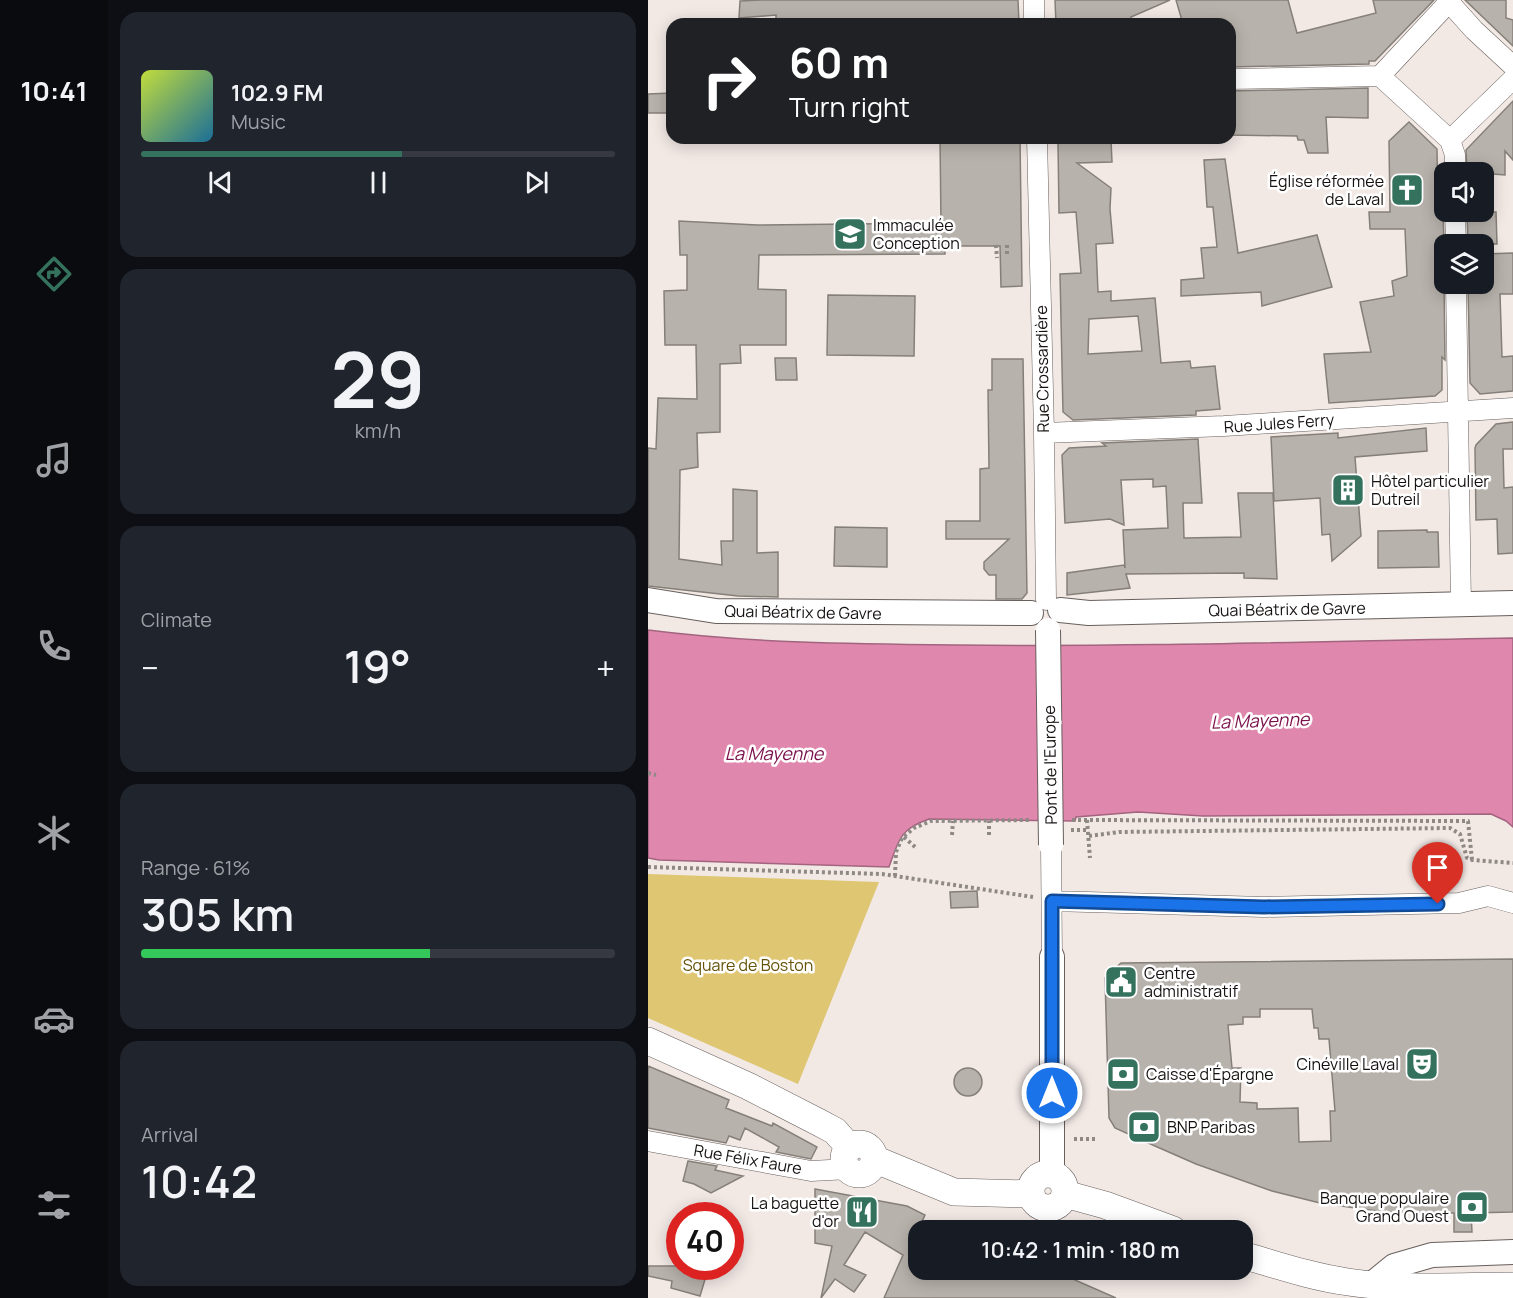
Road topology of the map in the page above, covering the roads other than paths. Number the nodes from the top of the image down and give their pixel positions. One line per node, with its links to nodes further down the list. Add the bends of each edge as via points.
1 (1034, 0): 3 (street)
2 (1449, 1): 4 (street); 5 (street)
3 (1034, 18)
4 (1513, 66)
5 (1380, 76): 6 (street); 8 (street)
6 (1236, 79)
7 (1513, 79): 8 (street)
8 (1450, 140): 10 (street)
9 (1037, 144): 14 (street, Rue Crossardière)
10 (1455, 162)
11 (1456, 294): 13 (street)
12 (1513, 408): 13 (street, Rue Jules Ferry)
13 (1458, 412): 14 (street, Rue Jules Ferry); 17 (street)
14 (1044, 433): 18 (street, Rue Crossardière)
15 (648, 600): 18 (street, Quai Béatrix de Gavre, via 716,611)
16 (1513, 603): 17 (street, Quai Béatrix de Gavre)
17 (1461, 605): 18 (street, Quai Béatrix de Gavre)
18 (1046, 613): 19 (street, Pont de l'Europe, bridge)
19 (1051, 845): 20 (street, Pont de l'Europe)
20 (1052, 901): 21 (street, via 1264,907 1460,903 1488,896); 22 (street, Pont de l'Europe)
21 (1513, 903)
22 (1052, 957): 26 (street)
23 (648, 1041): 25 (main road, via 835,1131)
24 (648, 1141): 25 (street, Rue Félix Faure, via 811,1171)
25 (849, 1159): 26 (main road, via 858,1173 867,1171 874,1159 954,1192 1031,1194 1036,1178 1046,1174)
26 (1059, 1184): 27 (main road)
27 (1146, 1220)
28 (1513, 1252): 30 (street, via 1432,1256 1394,1266)
29 (1253, 1258): 30 (main road, via 1326,1278)
30 (1372, 1284): 31 (main road)
31 (1513, 1286)

